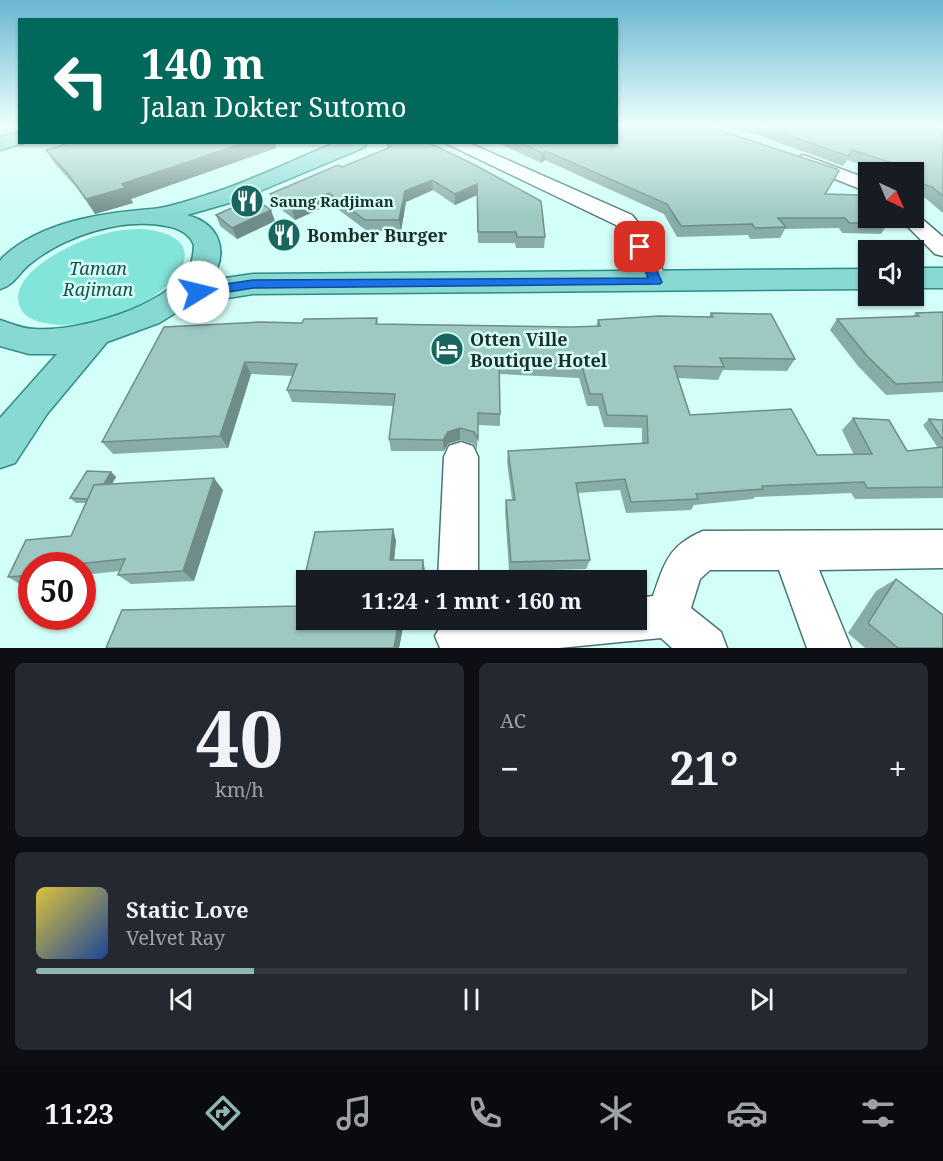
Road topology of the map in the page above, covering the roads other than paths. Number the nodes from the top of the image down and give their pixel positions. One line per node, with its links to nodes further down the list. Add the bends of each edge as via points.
1 (325, 155): 5 (main road)
2 (480, 155): 14 (street, via 624,220 633,230)
3 (791, 156): 4 (street)
4 (858, 182)
5 (227, 196): 6 (main road); 7 (main road)
6 (154, 217): 7 (main road); 10 (main road, via 92,225)
7 (186, 223): 11 (main road, via 206,240)
8 (921, 228): 9 (street)
9 (943, 249)
10 (11, 251): 12 (main road)
11 (205, 265): 15 (main road); 16 (main road)
12 (0, 279)
13 (858, 279): 14 (main road)
14 (656, 282): 15 (main road)
15 (253, 284): 16 (main road)
16 (180, 295): 18 (main road, via 142,319)
17 (0, 332): 19 (main road)
18 (94, 336): 19 (main road); 20 (main road)
19 (46, 343): 20 (main road)
20 (34, 403): 21 (main road)
21 (0, 450)
22 (461, 457): 25 (street)
23 (943, 549): 24 (street)
24 (791, 550): 26 (street, via 703,550 683,567); 31 (street)
25 (458, 570)
26 (647, 614)
27 (647, 619): 30 (street)
28 (512, 630): 29 (street)
29 (457, 635)
30 (705, 648)
31 (828, 648)

